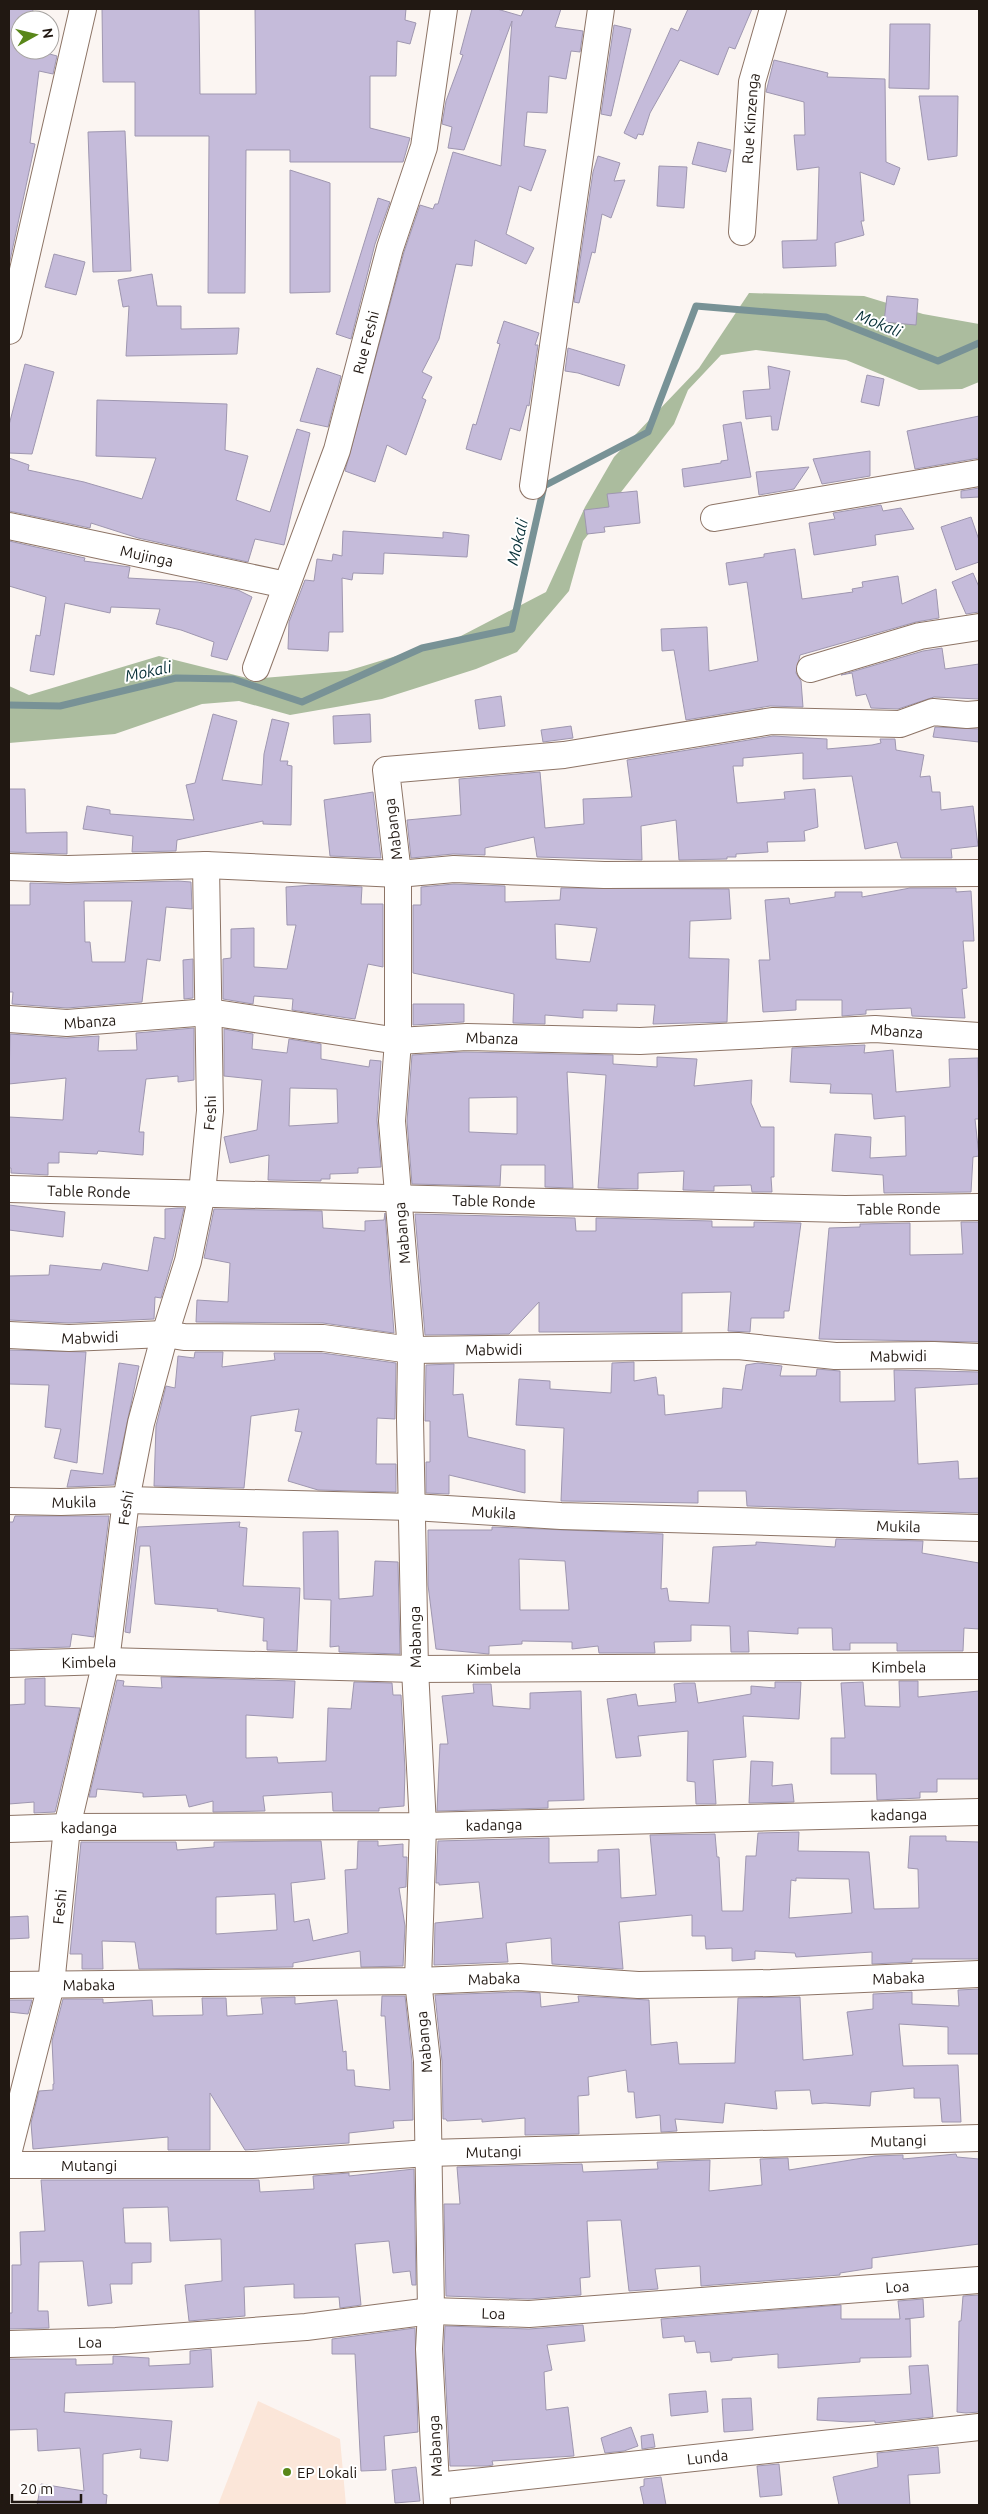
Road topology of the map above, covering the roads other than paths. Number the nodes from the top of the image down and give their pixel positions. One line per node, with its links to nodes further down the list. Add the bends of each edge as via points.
1 (82, 9): 6 (street)
2 (444, 9): 11 (street, Rue Feshi, via 424,147 390,248 336,450)
3 (601, 9): 8 (street)
4 (773, 9): 5 (street, Rue Kinzenga, via 752,82)
5 (742, 232)
6 (9, 331)
7 (979, 473): 9 (street)
8 (533, 486)
9 (714, 518)
10 (9, 526): 11 (street, Mujinga)
11 (286, 586): 13 (street, Rue Feshi)
12 (979, 627): 14 (street, via 920,636)
13 (256, 668)
14 (810, 670)
15 (979, 714): 19 (street, Mabanga, via 933,712 900,724 772,721 564,755 386,770)
16 (206, 865): 17 (street, via 68,869); 19 (street); 20 (street, Feshi)
17 (9, 867)
18 (979, 873): 19 (street, via 604,875 454,869)
19 (398, 874): 23 (street, Mabanga)
20 (209, 1012): 21 (street, Mbanza, via 67,1023); 23 (street, Mbanza); 25 (street, Feshi, via 210,1111)
21 (9, 1019)
22 (979, 1036): 23 (street, Mbanza, via 876,1029 640,1041 468,1037)
23 (398, 1040): 26 (street, Mabanga, via 392,1121)
24 (9, 1189): 25 (street, Table Ronde)
25 (202, 1193): 26 (street, Table Ronde); 28 (street, Feshi, via 188,1261)
26 (399, 1198): 27 (street, Table Ronde, via 835,1209); 30 (street, Mabanga)
27 (979, 1207)
28 (165, 1334): 29 (street, Mabwidi, via 69,1338); 30 (street, Mabwidi, via 184,1338 324,1338); 32 (street, Feshi, via 141,1423)
29 (9, 1335)
30 (411, 1350): 31 (street, Mabwidi, via 738,1346 835,1356); 34 (street, Mabanga)
31 (979, 1357)
32 (126, 1500): 33 (street, Mukila); 34 (street, Mukila); 36 (street, Feshi)
33 (9, 1501)
34 (413, 1507): 35 (street, Mukila, via 560,1516); 39 (street, Mabanga)
35 (979, 1528)
36 (106, 1662): 37 (street, Kimbela); 39 (street, Kimbela); 42 (street, Feshi)
37 (9, 1664)
38 (979, 1666): 39 (street, Kimbela)
39 (415, 1669): 41 (street, Mabanga)
40 (979, 1812): 41 (street, kadanga)
41 (424, 1826): 42 (street, kadanga); 45 (street, Mabanga)
42 (67, 1827): 43 (street, kadanga); 47 (street, Feshi)
43 (9, 1829)
44 (979, 1974): 45 (street, Mabaka, via 638,1985 519,1977)
45 (418, 1981): 47 (street, Mabaka); 50 (street, Mabanga, via 427,2061)
46 (9, 1985): 47 (street, Mabaka)
47 (51, 1985): 49 (street, Feshi)
48 (979, 2138): 50 (street, Mutangi)
49 (9, 2150)
50 (428, 2153): 51 (street, Mutangi, via 253,2165); 53 (street, Mabanga)
51 (9, 2165)
52 (979, 2280): 53 (street, Loa, via 529,2314)
53 (431, 2311): 54 (street, Loa, via 297,2327 116,2341); 56 (street, Mabanga, via 429,2349)
54 (9, 2344)
55 (979, 2427): 56 (street, Lunda)
56 (437, 2496)

